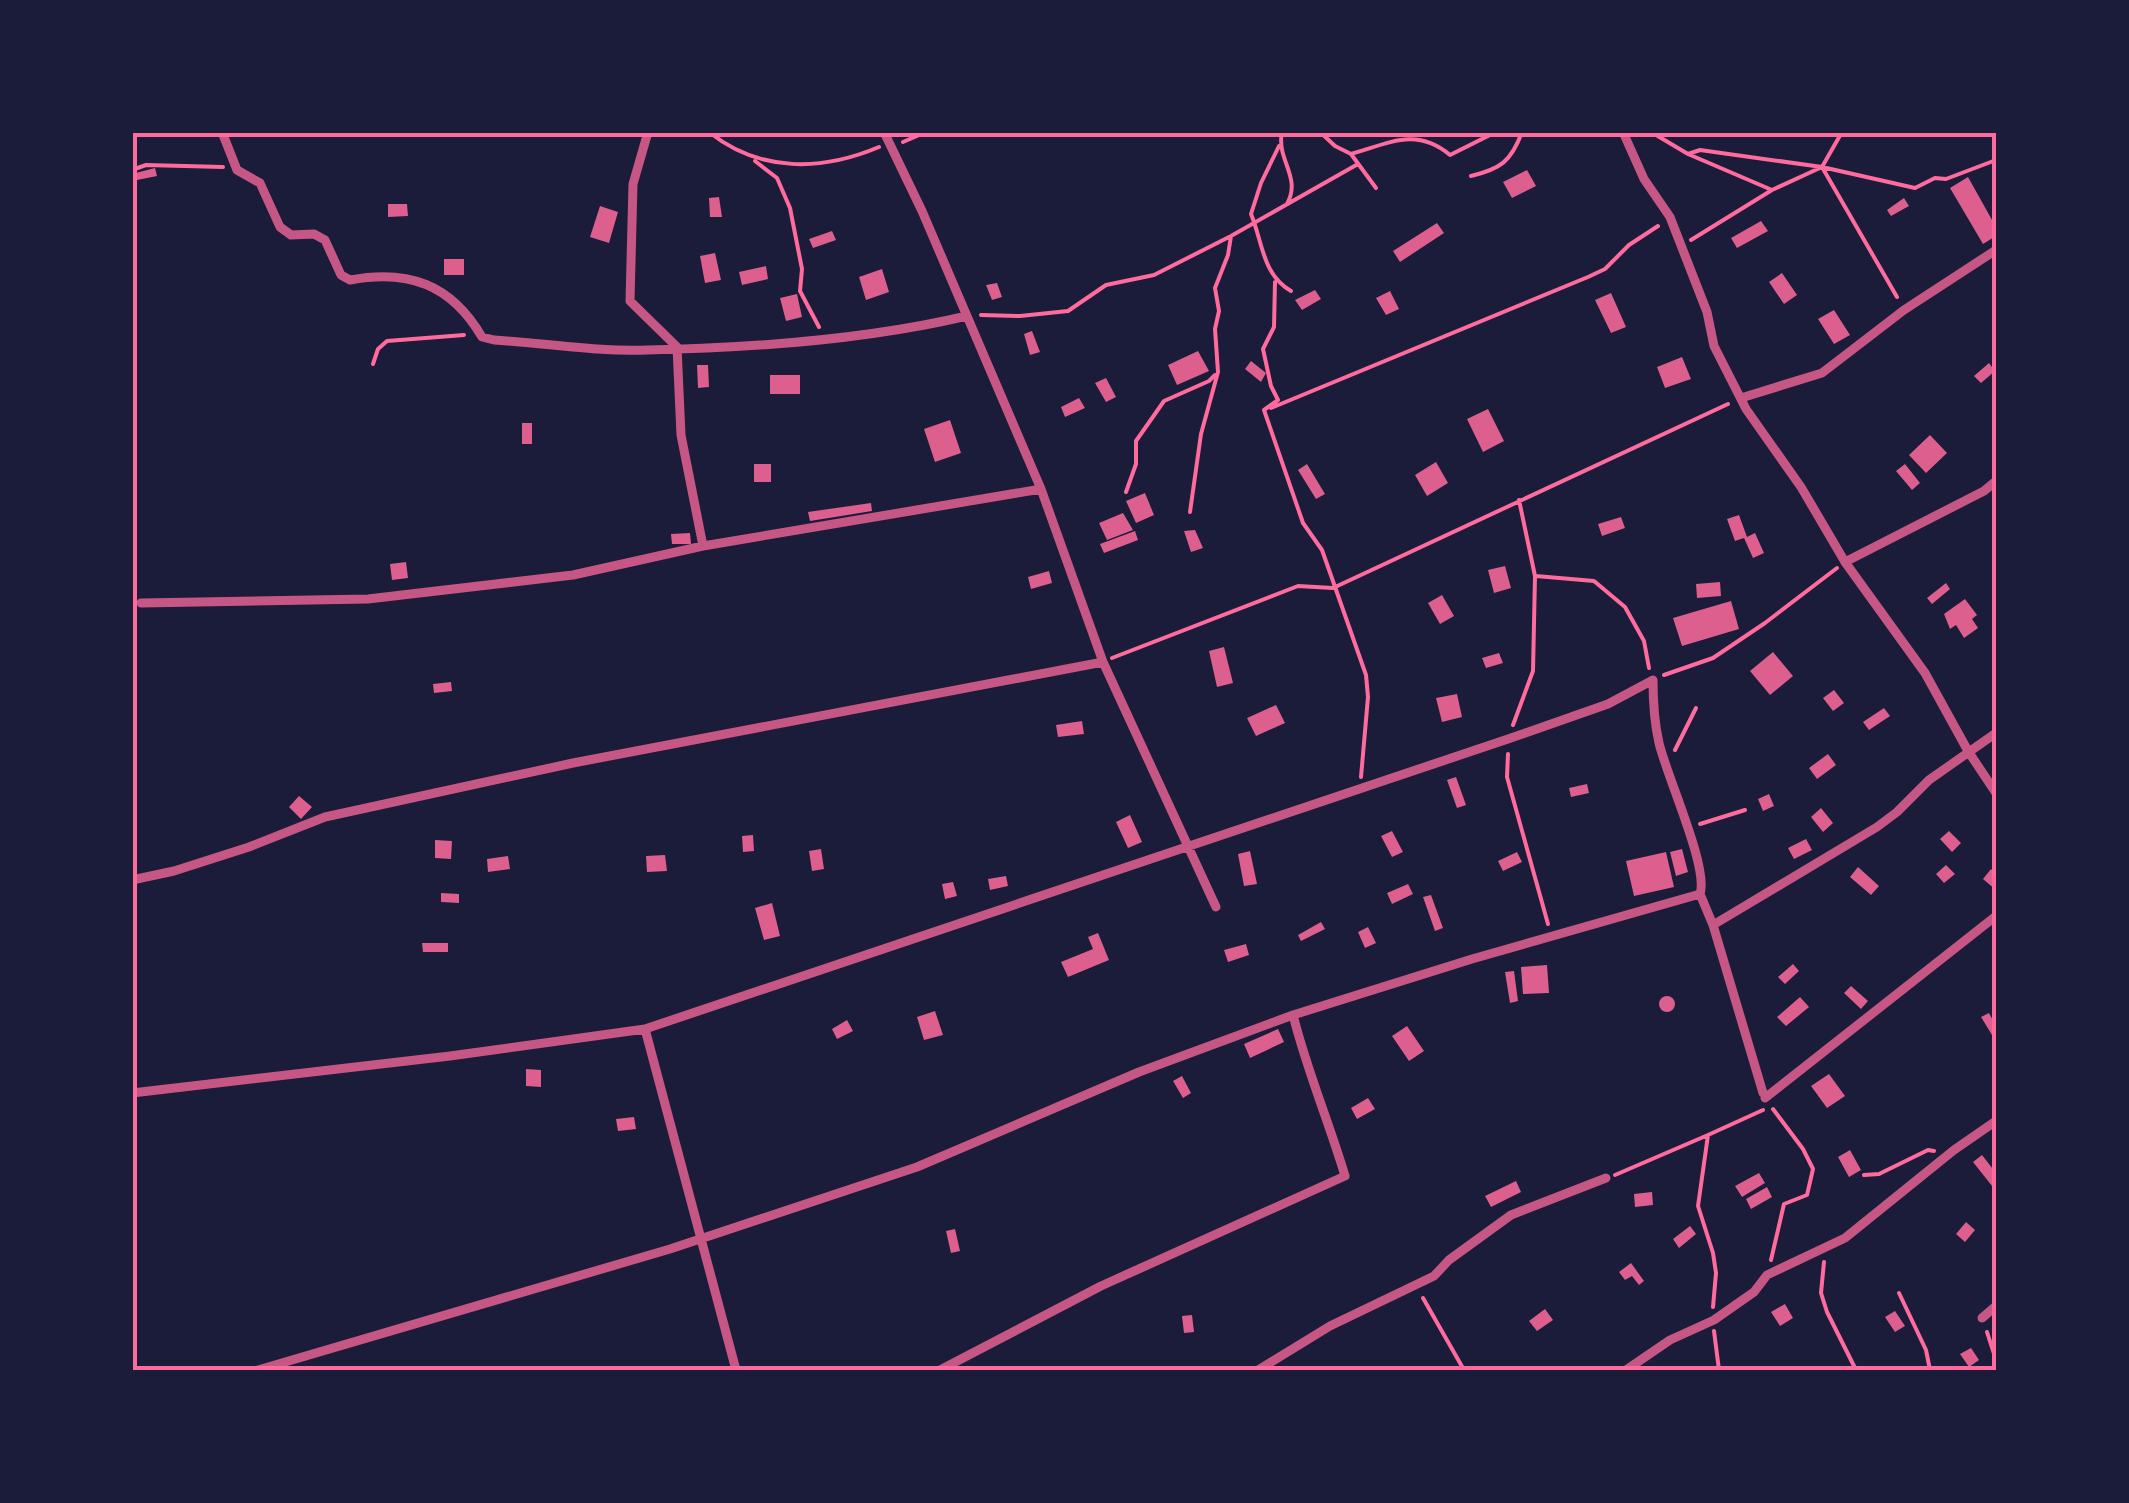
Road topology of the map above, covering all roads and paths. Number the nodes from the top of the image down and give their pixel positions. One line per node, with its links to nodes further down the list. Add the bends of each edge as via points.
1 (222, 132): 24 (street)
2 (648, 132): 40 (street, via 633,184 630,302)
3 (709, 132): 19 (path)
4 (884, 132): 15 (street)
5 (926, 132): 15 (path)
6 (1282, 132): 16 (path)
7 (1320, 132): 17 (path)
8 (1403, 132): 14 (path)
9 (1522, 132): 25 (path, via 1498,170)
10 (1623, 132): 29 (street)
11 (1651, 132): 18 (path)
12 (1842, 132): 22 (path)
13 (1494, 133): 14 (path, via 1450,155 1427,139)
14 (1405, 140): 17 (path)
15 (887, 144): 19 (path, via 840,162); 37 (street)
16 (1279, 146): 28 (path, via 1292,173); 30 (path, via 1254,202)
17 (1351, 154): 21 (path)
18 (1688, 154): 22 (path, via 1700,150); 27 (path)
19 (751, 158): 39 (path, via 777,178 790,208 800,291)
20 (1996, 160): 22 (path, via 1915,188)
21 (1358, 164): 26 (path); 28 (path)
22 (1822, 167): 27 (path); 36 (path)
23 (132, 170): 24 (path)
24 (237, 170): 38 (street, via 260,182 280,226 326,240 340,274 350,280 407,276 442,292)
25 (1471, 176)
26 (1376, 188)
27 (1772, 190): 32 (path)
28 (1284, 208): 30 (path)
29 (1670, 217): 32 (street); 44 (path, via 1588,278)
30 (1254, 224): 31 (path); 34 (path)
31 (1231, 236): 37 (path, via 1154,275 1106,286 1068,311); 42 (path, via 1215,288)
32 (1681, 246): 43 (street, via 1714,346)
33 (1996, 250): 36 (street)
34 (1275, 282): 35 (path); 44 (path, via 1274,327 1263,349 1278,400)
35 (1292, 291)
36 (1904, 310): 43 (street, via 1822,374)
37 (967, 316): 39 (street, via 904,331); 46 (street)
38 (482, 336): 40 (street); 41 (path, via 387,342)
39 (824, 337): 40 (street)
40 (677, 348): 49 (street, via 681,434)
41 (373, 364)
42 (1218, 372): 47 (path, via 1164,402 1136,441); 48 (path)
43 (1741, 398): 50 (street); 52 (path)
44 (1264, 410): 52 (path)
45 (1996, 482): 50 (street)
46 (1040, 489): 49 (street); 54 (street)
47 (1126, 492)
48 (1190, 512)
49 (703, 546): 53 (street, via 573,575 368,598)
50 (1845, 562): 55 (path, via 1713,658); 58 (street, via 1925,673)
51 (1536, 576): 55 (path, via 1594,581 1625,606 1644,642)
52 (1333, 588): 54 (path, via 1298,586); 60 (path, via 1366,675)
53 (142, 604)
54 (1103, 662): 64 (street); 65 (street, via 325,817)
55 (1653, 680): 59 (street); 60 (street, via 1608,704)
56 (1696, 708): 59 (path)
57 (1996, 733): 58 (street)
58 (1968, 751): 61 (street); 69 (street, via 1876,827)
59 (1666, 768): 63 (street)
60 (1360, 787): 64 (street)
61 (1996, 792)
62 (1745, 810): 63 (path)
63 (1686, 829): 66 (street, via 1696,845)
64 (1188, 846): 67 (street); 71 (street)
65 (132, 880)
66 (1700, 894): 69 (street); 70 (street)
67 (1216, 907)
68 (1996, 916): 73 (street)
69 (1713, 925): 73 (street)
70 (1293, 1015): 79 (street, via 918,1166); 91 (street, via 1345,1176 1101,1286)
71 (645, 1028): 72 (street); 79 (street)
72 (132, 1093)
73 (1766, 1099): 75 (path); 81 (path, via 1813,1169 1807,1195 1784,1204)
74 (1996, 1122): 76 (street)
75 (1708, 1136): 78 (path); 86 (path, via 1698,1206 1716,1273)
76 (1948, 1155): 77 (path, via 1928,1150); 80 (street)
77 (1864, 1175)
78 (1606, 1178): 82 (street, via 1511,1215)
79 (702, 1238): 89 (street); 90 (street)
80 (1826, 1247): 81 (street); 88 (path, via 1821,1293)
81 (1768, 1275): 86 (street)
82 (1415, 1285): 92 (street); 93 (path)
83 (1899, 1292): 96 (path)
84 (1996, 1306): 85 (street)
85 (1982, 1318): 87 (path)
86 (1714, 1320): 94 (street); 95 (path)
87 (1996, 1360)
88 (1855, 1368)
89 (258, 1370)
90 (736, 1370)
91 (940, 1370)
92 (1258, 1370)
93 (1464, 1370)
94 (1626, 1370)
95 (1719, 1370)
96 (1930, 1370)

